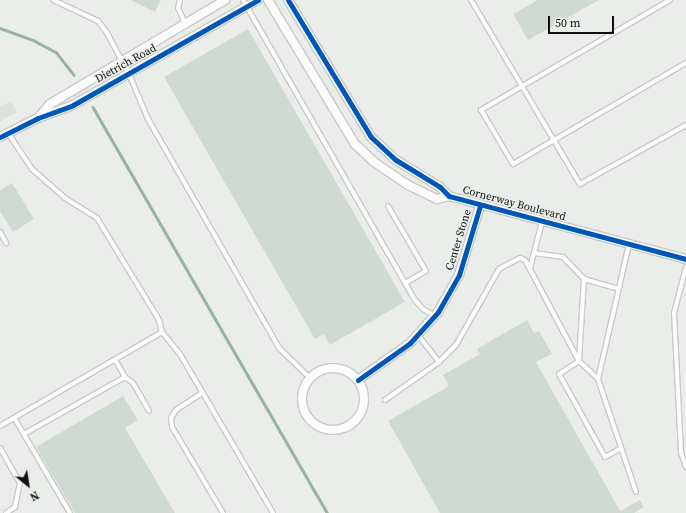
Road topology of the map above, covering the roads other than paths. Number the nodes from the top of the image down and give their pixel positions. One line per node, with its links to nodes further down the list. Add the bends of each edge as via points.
1 (53, 0): 11 (lane, via 98,22)
2 (180, 0): 10 (lane, via 178,8)
3 (225, 0): 10 (street, Dietrich Road)
4 (258, 0): 9 (street, Dietrich Road)
5 (268, 0): 20 (street, Cornerway Boulevard, via 355,144 374,162 408,185 436,199)
6 (288, 0): 20 (street, Cornerway Boulevard, via 371,137 396,160 440,187)
7 (471, 0): 14 (lane)
8 (670, 0): 14 (lane)
9 (245, 4): 13 (street, Dietrich Road); 32 (lane)
10 (185, 23): 11 (street, Dietrich Road)
11 (122, 59): 13 (lane); 15 (street, Dietrich Road, via 50,104)
12 (686, 64): 19 (lane)
13 (129, 74): 15 (street, Dietrich Road, via 73,105); 43 (lane, via 148,118 279,348)
14 (522, 87): 19 (lane); 19 (lane, via 481,110 512,164)
15 (38, 118): 17 (street, Dietrich Road)
16 (686, 125): 19 (lane, via 580,184)
17 (8, 133): 18 (street, Dietrich Road); 37 (lane, via 32,169 65,198 98,218 159,320)
18 (0, 137)
19 (554, 140)
20 (449, 196): 22 (street, Cornerway Boulevard)
21 (388, 206): 32 (lane, via 426,271)
22 (480, 206): 23 (street, Cornerway Boulevard); 36 (street, Center Stone, via 460,275)
23 (542, 222): 26 (street, Cornerway Boulevard); 27 (lane)
24 (0, 232): 25 (lane)
25 (6, 243)
26 (629, 244): 28 (street, Cornerway Boulevard); 33 (lane)
27 (534, 253): 30 (lane); 31 (lane, via 562,257)
28 (686, 259)
29 (686, 267): 34 (lane)
30 (530, 269): 40 (lane); 41 (lane, via 525,260 520,258 499,268 456,345)
31 (584, 279): 33 (lane); 40 (lane)
32 (405, 283): 36 (lane, via 423,309)
33 (619, 289): 44 (lane)
34 (681, 293): 35 (lane); 54 (lane, via 674,313 681,453)
35 (686, 294)
36 (435, 316): 38 (street, Center Stone)
37 (162, 332): 39 (lane); 46 (lane, via 180,354)
38 (418, 335): 41 (lane); 45 (street, Center Stone, via 394,357)
39 (115, 360): 42 (lane); 49 (lane)
40 (579, 361): 44 (lane); 53 (lane, via 559,374 604,457)
41 (439, 362): 47 (lane)
42 (125, 377): 48 (lane, via 134,383); 51 (lane)
43 (310, 378): 45 (street, via 322,369 332,367 350,373); 45 (street, via 302,390 303,410 316,425 326,429 347,426 362,410 364,400)
44 (598, 379): 53 (lane)
45 (358, 380)
46 (202, 392): 58 (lane, via 176,410 171,418 172,427); 59 (lane)
47 (385, 400)
48 (149, 411)
49 (15, 419): 50 (lane); 51 (lane)
50 (0, 426)
51 (24, 434): 57 (lane)
52 (0, 448): 56 (lane, via 20,483 16,506)
53 (621, 448): 55 (lane)
54 (686, 467)
55 (636, 492)
56 (6, 513)
57 (70, 513)
58 (223, 513)
59 (274, 513)

